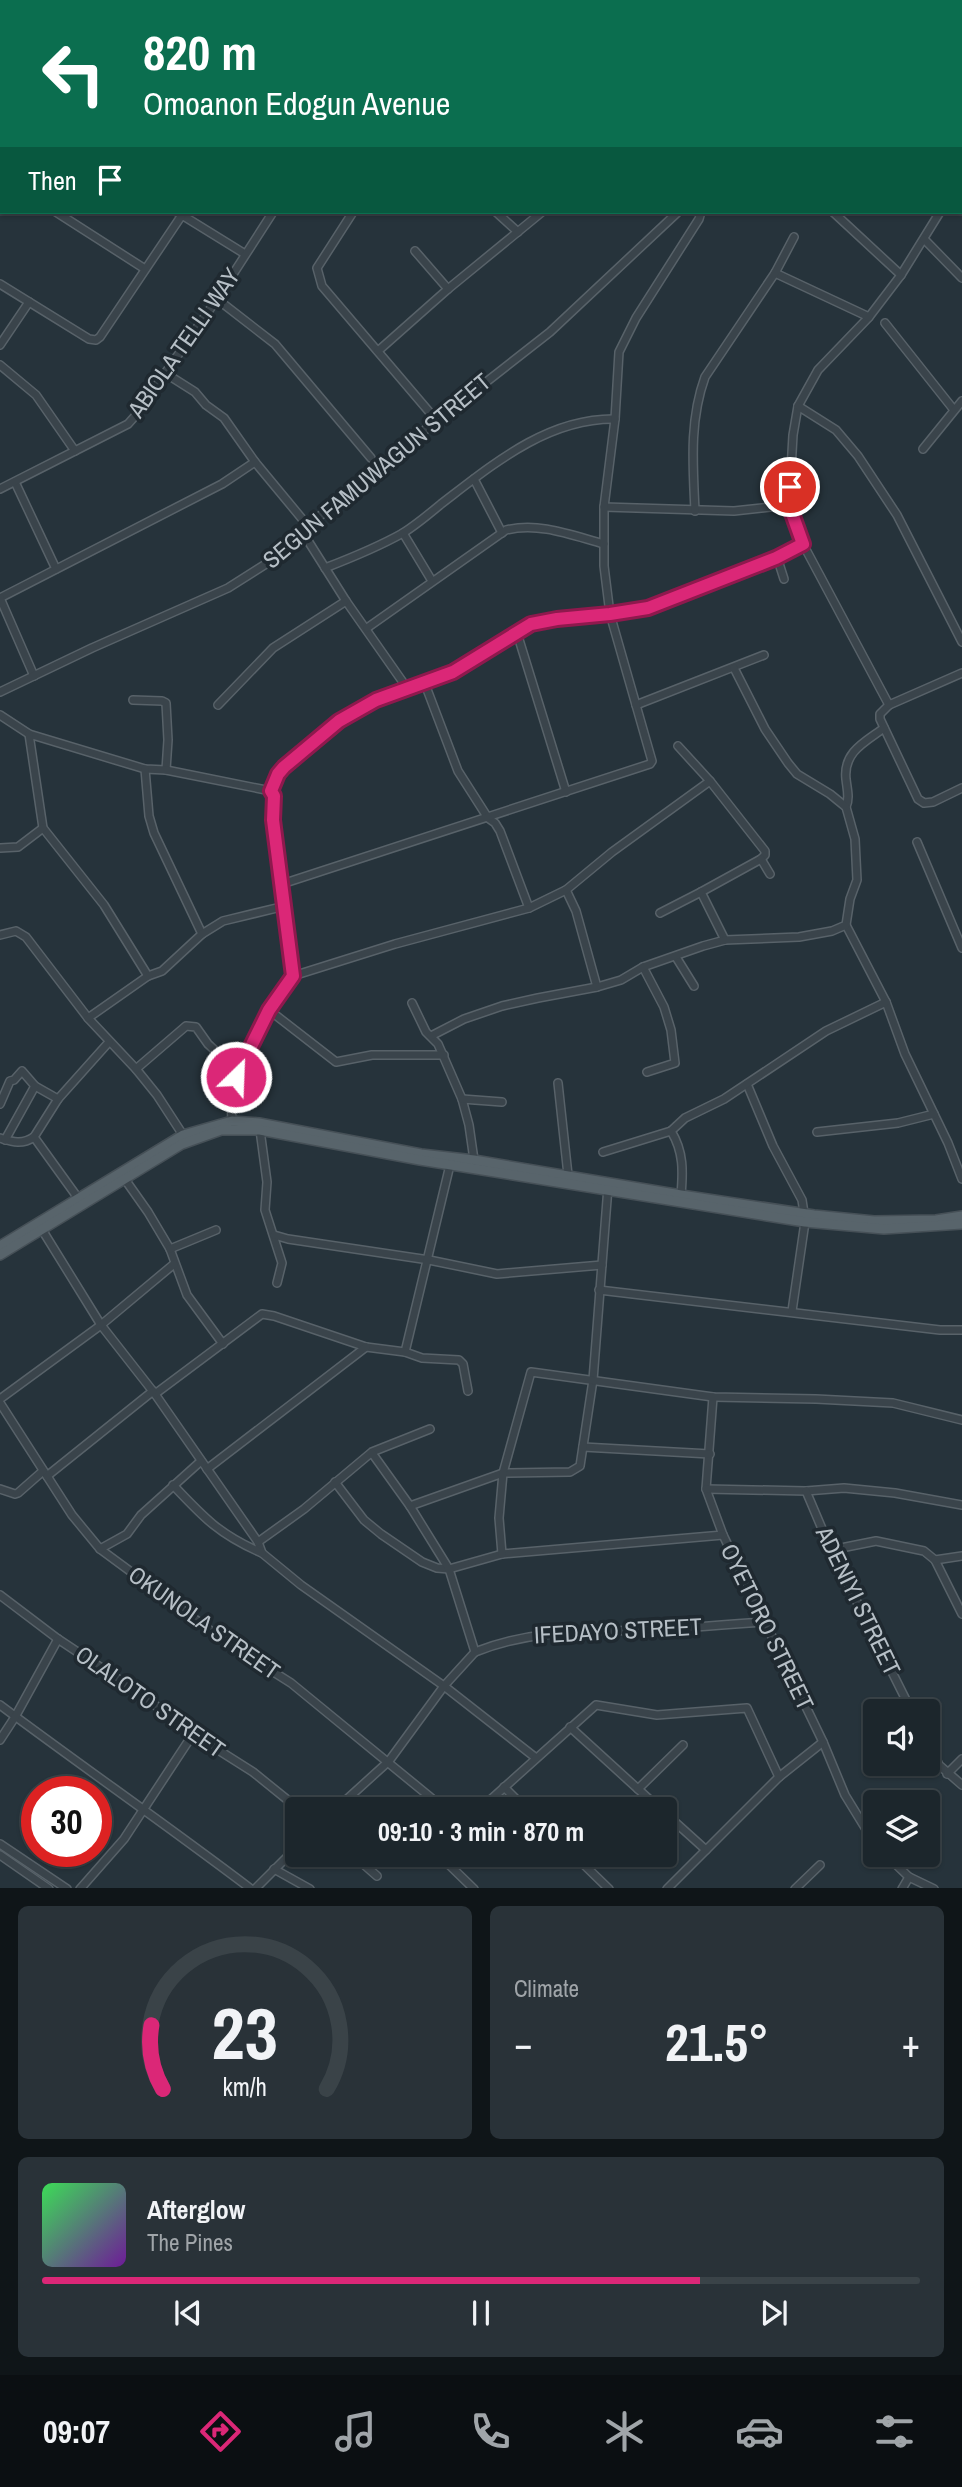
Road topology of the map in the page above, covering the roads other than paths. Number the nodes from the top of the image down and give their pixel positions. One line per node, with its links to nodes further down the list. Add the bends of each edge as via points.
1 (59, 214): 17 (street)
2 (178, 214): 17 (street)
3 (181, 214): 16 (street)
4 (272, 214): 16 (street, ABIOLA TELLI WAY)
5 (352, 214): 28 (street, via 317,268 322,286)
6 (498, 214): 12 (street)
7 (540, 214): 12 (street)
8 (676, 214): 35 (street, SEGUN FAMUWAGUN STREET, via 550,332)
9 (700, 214): 34 (street, via 624,340 619,352)
10 (835, 214): 19 (street)
11 (939, 214): 14 (street)
12 (518, 232): 22 (street)
13 (794, 237): 18 (street)
14 (924, 239): 19 (street); 20 (street)
15 (415, 251): 22 (street)
16 (245, 254): 23 (street, ABIOLA TELLI WAY)
17 (145, 269): 24 (street, via 96,340)
18 (775, 273): 25 (street); 45 (street, via 705,377 698,397 693,441)
19 (901, 275): 25 (street)
20 (962, 278)
21 (0, 284): 24 (street)
22 (448, 289): 28 (street)
23 (217, 299): 30 (street, ABIOLA TELLI WAY); 38 (street, via 275,345)
24 (29, 302): 27 (street)
25 (869, 317): 32 (street, via 818,370)
26 (885, 323): 33 (street)
27 (0, 345)
28 (378, 351): 35 (street)
29 (0, 365): 37 (street, via 36,396)
30 (165, 373): 37 (street, ABIOLA TELLI WAY, via 128,424); 39 (street, via 224,418)
31 (962, 401): 33 (street)
32 (798, 406): 43 (street); 62 (street, via 836,430 858,456 897,515)
33 (954, 410): 36 (street)
34 (615, 419): 40 (street, via 569,425 534,438); 44 (street)
35 (437, 421): 46 (street, SEGUN FAMUWAGUN STREET)
36 (923, 449)
37 (75, 451): 41 (street, ABIOLA TELLI WAY)
38 (371, 458)
39 (256, 462): 46 (street); 54 (street)
40 (474, 479): 47 (street); 48 (street)
41 (15, 482): 42 (street, ABIOLA TELLI WAY); 54 (street)
42 (0, 489)
43 (789, 505): 45 (street); 51 (street)
44 (604, 507): 45 (street); 50 (street)
45 (695, 511)
46 (308, 526): 49 (street, SEGUN FAMUWAGUN STREET)
47 (403, 533): 53 (street); 56 (street)
48 (502, 533): 50 (street, via 518,527 542,527); 56 (street)
49 (305, 536): 53 (street); 66 (street, SEGUN FAMUWAGUN STREET, via 228,588)
50 (604, 544): 59 (street)
51 (803, 544): 52 (street); 73 (street)
52 (776, 558): 55 (street); 59 (street, via 648,608)
53 (325, 568): 58 (street)
54 (56, 569): 57 (street)
55 (784, 579)
56 (432, 581): 60 (street)
57 (0, 598): 66 (street)
58 (346, 601): 60 (street); 71 (street, via 273,648)
59 (610, 614): 61 (street, via 542,621); 72 (street)
60 (367, 628): 68 (street)
61 (517, 633): 67 (street); 83 (street)
62 (962, 642)
63 (764, 655): 64 (street)
64 (734, 668): 72 (street); 84 (street, via 788,763)
65 (962, 673): 73 (street)
66 (34, 676): 69 (street, SEGUN FAMUWAGUN STREET)
67 (425, 684): 68 (street); 85 (street, via 458,771)
68 (407, 688): 82 (street, via 325,731 278,774)
69 (0, 692)
70 (133, 700): 79 (street, via 166,703)
71 (218, 705)
72 (636, 705): 83 (street, via 652,757 650,764)
73 (889, 705): 75 (street, via 880,714)
74 (0, 715): 76 (street)
75 (884, 728): 81 (street, via 918,799 933,802); 84 (street, via 851,752 845,770)
76 (29, 734): 78 (street); 86 (street)
77 (678, 746): 80 (street)
78 (145, 769): 79 (street); 98 (street, via 154,833)
79 (166, 770): 82 (street)
80 (710, 781): 89 (street, via 765,851); 92 (street)
81 (962, 788)
82 (271, 791): 91 (street)
83 (566, 792): 85 (street)
84 (846, 807): 97 (street, via 857,865)
85 (488, 818): 91 (street); 95 (street, via 500,831)
86 (43, 828): 88 (street, via 18,847); 104 (street, via 104,905)
87 (917, 842): 101 (street)
88 (0, 848)
89 (761, 859): 90 (street); 93 (street)
90 (770, 874)
91 (282, 884): 94 (street)
92 (566, 890): 95 (street); 107 (street, via 584,935)
93 (701, 892): 96 (street); 100 (street)
94 (285, 906): 98 (street, via 232,917); 105 (street)
95 (529, 908): 105 (street)
96 (660, 913)
97 (846, 925): 100 (street, via 799,937); 108 (street)
98 (202, 934): 104 (street, via 162,971)
99 (0, 935): 111 (street, via 22,933)
100 (725, 940): 102 (street)
101 (962, 948)
102 (676, 957): 103 (street); 106 (street)
103 (643, 967): 107 (street); 116 (street, via 664,1007 675,1063)
104 (148, 976): 111 (street)
105 (293, 976): 110 (street)
106 (694, 986)
107 (597, 988): 112 (street, via 502,1006)
108 (886, 1002): 119 (street, via 826,1031); 125 (street)
109 (412, 1003): 112 (street)
110 (269, 1010): 114 (street, via 337,1062 372,1055); 117 (street)
111 (88, 1018): 113 (street)
112 (431, 1036): 114 (street)
113 (109, 1042): 115 (street); 121 (street)
114 (444, 1055): 122 (street)
115 (136, 1069): 117 (street, via 191,1025); 130 (street)
116 (647, 1072)
117 (236, 1077): 126 (street)
118 (558, 1083): 137 (street)
119 (747, 1084): 128 (street, via 685,1118); 144 (street, via 802,1200)
120 (35, 1086): 121 (street); 124 (street, via 20,1072 10,1081); 133 (street)
121 (58, 1099): 132 (street)
122 (462, 1099): 123 (street); 135 (street)
123 (502, 1102)
124 (0, 1104)
125 (934, 1114): 129 (street, via 898,1124); 139 (street)
126 (232, 1121): 130 (main road); 131 (main road)
127 (260, 1130): 131 (main road); 138 (main road, via 231,1129 193,1138); 148 (street, via 267,1182 265,1210)
128 (671, 1131): 134 (street); 141 (street, via 679,1144 683,1168)
129 (817, 1132)
130 (183, 1135): 142 (main road)
131 (308, 1135): 135 (main road); 136 (main road)
132 (34, 1138): 133 (street, via 20,1143); 142 (street)
133 (3, 1139)
134 (603, 1152)
135 (474, 1160): 137 (main road)
136 (450, 1165): 140 (main road); 152 (street)
137 (568, 1175): 140 (main road)
138 (124, 1178): 146 (main road); 150 (street)
139 (962, 1179)
140 (608, 1186): 141 (main road); 144 (main road); 154 (street)
141 (681, 1195): 144 (main road)
142 (78, 1198): 149 (main road)
143 (962, 1216): 144 (main road, via 874,1221)
144 (804, 1217): 145 (main road, via 884,1229); 157 (street)
145 (962, 1224)
146 (41, 1228): 151 (main road); 158 (street)
147 (215, 1230): 150 (street)
148 (274, 1235): 152 (street); 155 (street, via 282,1264)
149 (0, 1246)
150 (170, 1249): 153 (street)
151 (0, 1255)
152 (429, 1260): 154 (street, via 497,1274); 162 (street)
153 (174, 1264): 158 (street); 160 (street, via 187,1295)
154 (602, 1265): 156 (street)
155 (277, 1283)
156 (600, 1290): 157 (street); 163 (street)
157 (792, 1311): 159 (street)
158 (101, 1325): 165 (street); 167 (street)
159 (962, 1331)
160 (223, 1344): 161 (street, via 262,1314); 165 (street)
161 (366, 1347): 162 (street); 174 (street)
162 (405, 1352): 164 (street, via 462,1361)
163 (593, 1380): 166 (street); 170 (street); 175 (street, via 529,1375)
164 (468, 1391)
165 (154, 1392): 173 (street); 176 (street)
166 (713, 1397): 168 (street, via 893,1403); 172 (street, OYETORO STREET)
167 (0, 1401): 176 (street, OKUNOLA STREET)
168 (962, 1420)
169 (430, 1429): 171 (street)
170 (583, 1447): 172 (street); 175 (street, via 580,1466 570,1472)
171 (372, 1453): 177 (street); 183 (street)
172 (710, 1454): 180 (street, OYETORO STREET)
173 (201, 1461): 174 (street); 178 (street)
174 (207, 1469): 185 (street)
175 (503, 1473): 183 (street); 189 (street)
176 (45, 1474): 179 (street, via 15,1494); 186 (street, OKUNOLA STREET)
177 (335, 1482): 185 (street); 192 (street, via 380,1534 422,1562)
178 (173, 1485): 186 (street, via 127,1534); 188 (street, via 224,1535)
179 (0, 1489)
180 (706, 1489): 181 (street); 184 (street, OYETORO STREET)
181 (806, 1491): 182 (street, via 871,1490); 187 (street, ADENIYI STREET)
182 (962, 1505)
183 (410, 1506): 192 (street)
184 (723, 1535): 189 (street); 195 (street, OYETORO STREET)
185 (258, 1542): 188 (street)
186 (100, 1549): 209 (street, OKUNOLA STREET, via 226,1642 291,1683)
187 (831, 1550): 191 (street, via 867,1541 886,1542 923,1551); 199 (street, ADENIYI STREET)
188 (262, 1553): 198 (street)
189 (502, 1555): 192 (street)
190 (962, 1556): 191 (street)
191 (934, 1560): 194 (street)
192 (449, 1569): 197 (street)
193 (0, 1595): 196 (street, OLALOTO STREET)
194 (962, 1614)
195 (764, 1622): 197 (street, IFEDAYO STREET, via 571,1631 520,1637); 205 (street, OYETORO STREET)
196 (58, 1639): 201 (street); 203 (street, OLALOTO STREET)
197 (475, 1652): 198 (street)
198 (444, 1686): 207 (street); 209 (street)
199 (906, 1699)
200 (0, 1705): 201 (street)
201 (15, 1717): 204 (street); 222 (street)
202 (570, 1727): 207 (street); 212 (street, via 596,1705 657,1715 747,1708); 215 (street)
203 (193, 1734): 221 (street, OLALOTO STREET); 222 (street)
204 (0, 1740)
205 (823, 1742): 212 (street); 224 (street, OYETORO STREET)
206 (684, 1745): 215 (street)
207 (536, 1758): 214 (street)
208 (962, 1759): 211 (street)
209 (389, 1761): 216 (street); 217 (street, OKUNOLA STREET)
210 (940, 1766): 211 (street)
211 (947, 1774): 213 (street)
212 (779, 1777): 226 (street)
213 (962, 1784)
214 (504, 1787): 218 (street); 219 (street)
215 (639, 1789): 220 (street)
216 (349, 1797)
217 (431, 1797)
218 (493, 1797)
219 (514, 1797)
220 (647, 1797)
221 (285, 1798)
222 (144, 1808): 240 (street, via 124,1839); 241 (street)
223 (677, 1824): 226 (street)
224 (863, 1824)
225 (0, 1844): 239 (street)
226 (706, 1850): 237 (street)
227 (0, 1855): 238 (street)
228 (285, 1858): 234 (street)
229 (820, 1865): 246 (street)
230 (367, 1867): 235 (street)
231 (452, 1867): 243 (street)
232 (587, 1867): 244 (street)
233 (899, 1867): 236 (street)
234 (274, 1869): 241 (street); 242 (street)
235 (377, 1876)
236 (909, 1877): 247 (street); 248 (street)
237 (678, 1885): 245 (street)
238 (49, 1888)
239 (67, 1888)
240 (80, 1888)
241 (253, 1888)
242 (310, 1888)
243 (474, 1888)
244 (609, 1888)
245 (667, 1888)
246 (795, 1888)
247 (902, 1888)
248 (934, 1888)

